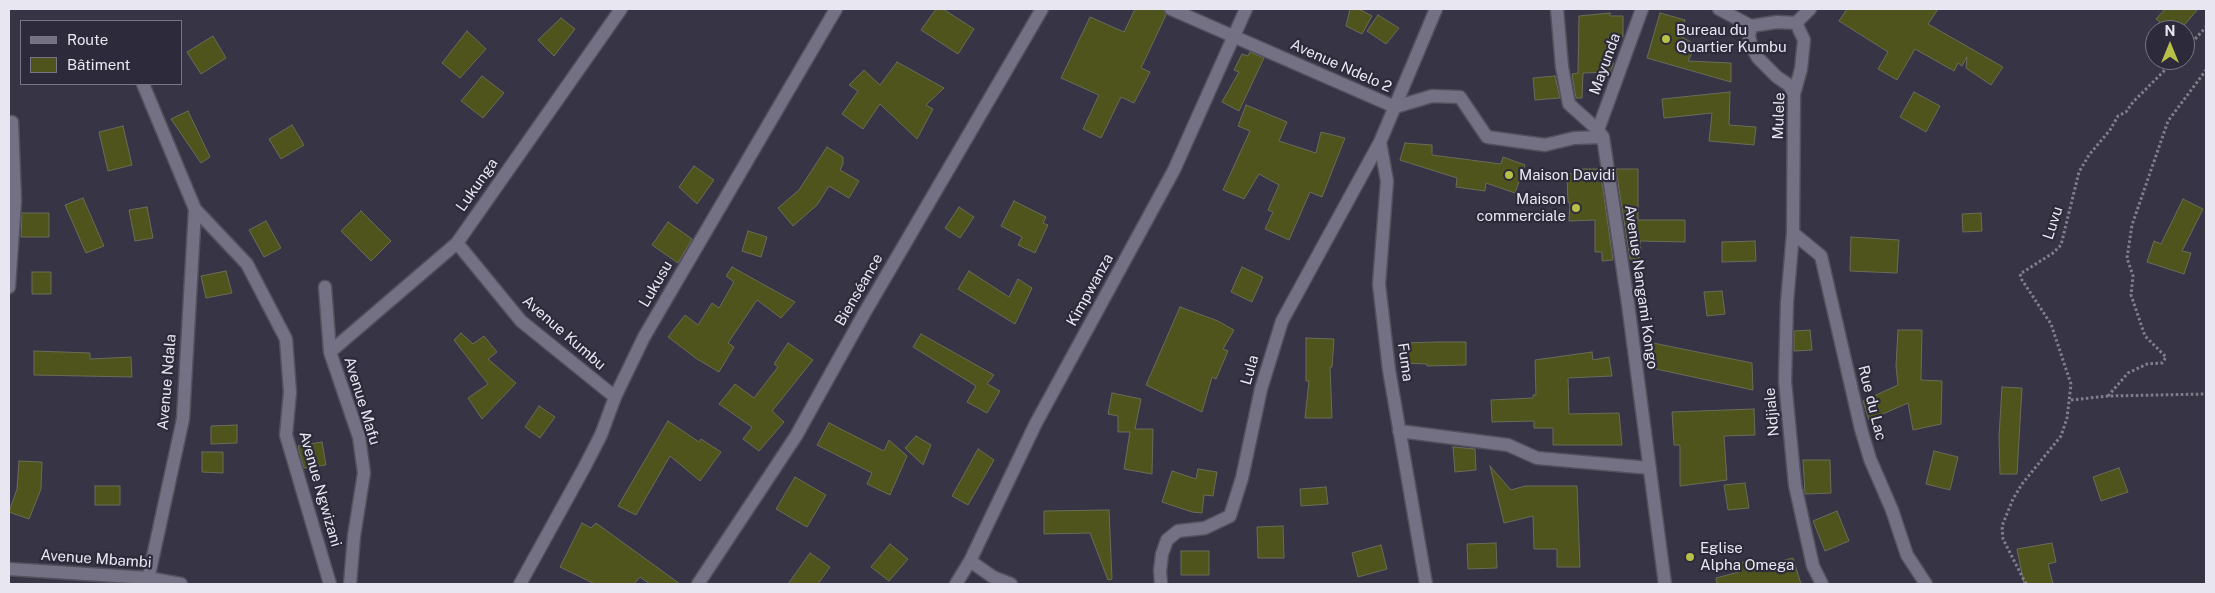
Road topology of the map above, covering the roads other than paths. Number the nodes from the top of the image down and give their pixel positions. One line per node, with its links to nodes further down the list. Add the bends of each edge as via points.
1 (621, 9): 22 (street, Lukunga)
2 (836, 9): 26 (street, Lukusu, via 644,337)
3 (1042, 9): 36 (street, Bienséance, via 796,436)
4 (1171, 9): 13 (street, Avenue Ndelo 2)
5 (1246, 9): 13 (street, Kimpwanza)
6 (1436, 9): 16 (street, Lula)
7 (1557, 9): 18 (street, via 1569,104)
8 (1642, 9): 18 (street, Mayunda)
9 (1719, 9): 12 (street)
10 (1810, 9): 11 (street)
11 (1796, 23): 12 (street); 15 (street, Mulele, via 1804,40)
12 (1751, 26): 15 (street, via 1749,36 1758,58 1789,85)
13 (1233, 36): 16 (street, Avenue Ndelo 2); 29 (street, Kimpwanza, via 1174,170 1036,423)
14 (143, 85): 20 (street, Avenue Ngwizani)
15 (1794, 94): 21 (street, Mulele)
16 (1395, 107): 18 (street, Avenue Ndelo 2, via 1432,96 1460,97 1487,137 1545,145); 19 (street, Lula)
17 (12, 122): 23 (street, via 15,200)
18 (1601, 134): 28 (street, Avenue Nangami Kongo)
19 (1380, 142): 27 (street, Fuma, via 1387,181 1379,284); 39 (street, Lula, via 1282,321 1261,389 1242,478 1230,516 1205,528 1178,531 1167,540 1162,554)
20 (195, 209): 31 (street, Avenue Ndala, via 183,419); 33 (street, Avenue Ngwizani, via 247,264 286,338 290,392 286,435)
21 (1794, 233): 42 (street, Ndjiale, via 1787,302 1786,390 1795,485 1813,566); 43 (street, Rue du Lac, via 1821,256 1870,459 1907,555)
22 (457, 243): 25 (street, Lukunga); 26 (street, Avenue Kumbu, via 521,321)
23 (9, 287)
24 (325, 287): 25 (street, Avenue Mafu)
25 (330, 352): 34 (street, Avenue Mafu, via 359,437 364,473)
26 (615, 397): 35 (street, Lukusu, via 601,435)
27 (1399, 431): 28 (street, via 1508,445 1537,458); 40 (street, Fuma)
28 (1650, 468): 41 (street, Avenue Nangami Kongo)
29 (970, 561): 37 (street, Kimpwanza); 38 (street, via 993,577)
30 (9, 569): 31 (street, Avenue Mbambi)
31 (148, 581): 32 (street, Avenue Mbambi)
32 (181, 584)
33 (330, 584)
34 (350, 584)
35 (520, 584)
36 (698, 584)
37 (956, 584)
38 (1011, 584)
39 (1161, 584)
40 (1426, 584)
41 (1665, 584)
42 (1822, 584)
43 (1926, 584)

